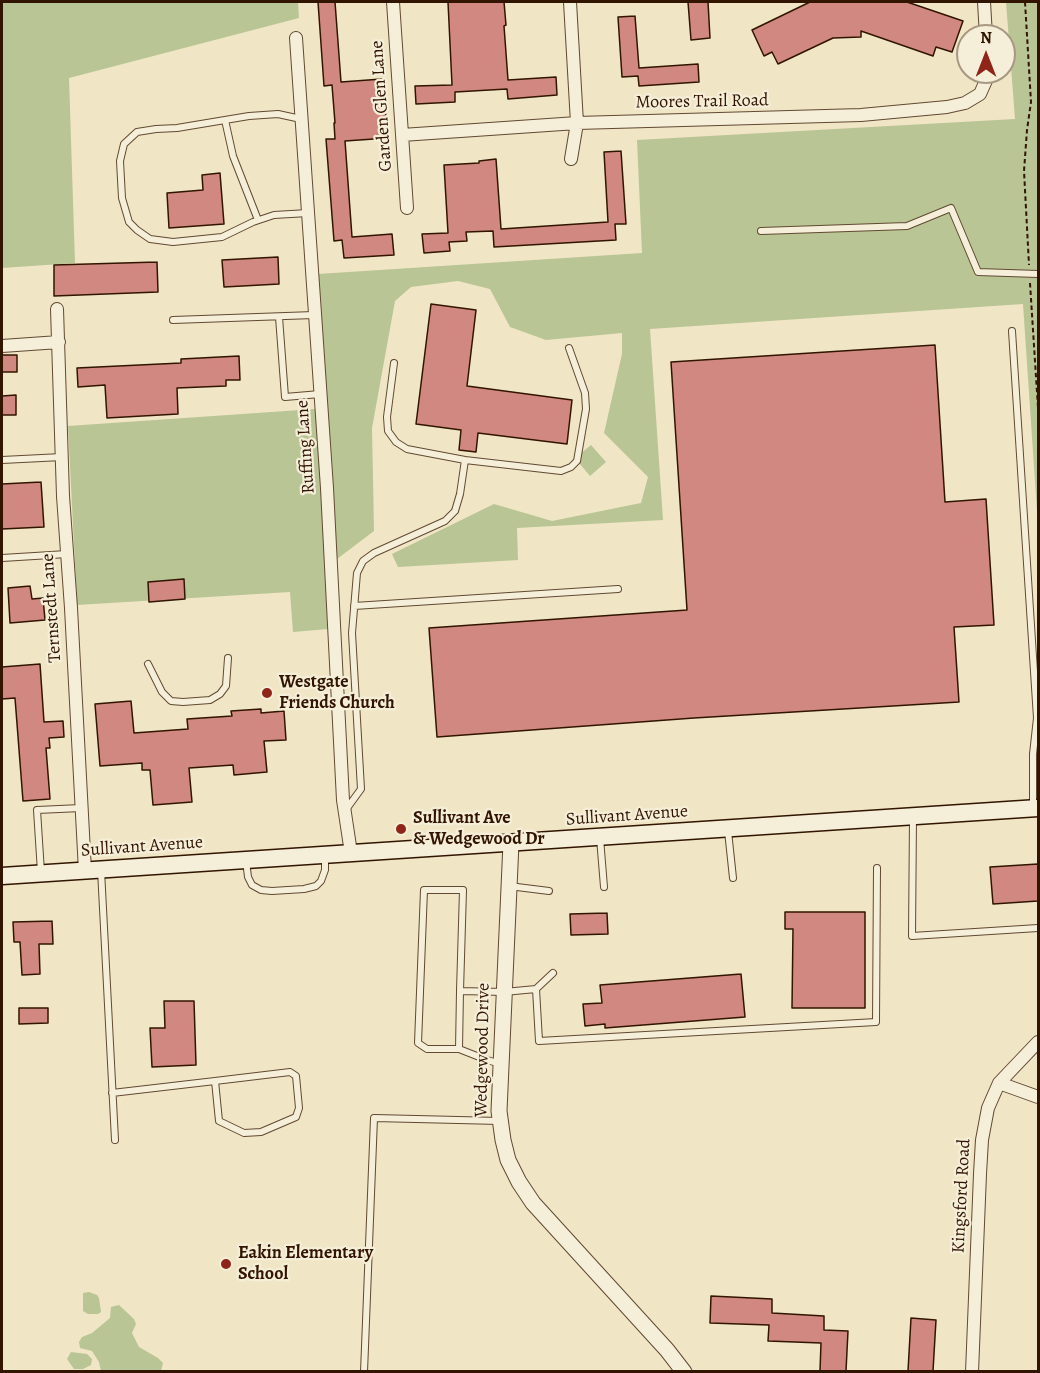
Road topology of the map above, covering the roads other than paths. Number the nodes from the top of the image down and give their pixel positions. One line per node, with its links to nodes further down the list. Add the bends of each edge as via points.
1 (393, 2): 10 (street, Garden Glen Lane)
2 (570, 2): 9 (street)
3 (984, 2): 4 (street)
4 (985, 24)
5 (296, 38): 7 (street, Ruffing Lane)
6 (984, 84): 9 (street, Moores Trail Road, via 980,94 947,107 861,115)
7 (301, 119): 8 (lane, via 278,114); 13 (street, Ruffing Lane)
8 (225, 120): 14 (lane, via 233,156); 14 (lane, via 137,132 124,144 120,175 129,222 150,239 174,242 222,237)
9 (577, 123): 10 (street, Moores Trail Road); 11 (street)
10 (402, 135): 12 (street, Garden Glen Lane)
11 (571, 159)
12 (407, 208)
13 (308, 213): 14 (lane); 18 (street, Ruffing Lane)
14 (258, 220)
15 (761, 231): 16 (lane, via 907,226 951,208 978,272)
16 (1038, 274)
17 (57, 309): 22 (street, Ternstedt Lane)
18 (314, 315): 19 (lane); 26 (street, Ruffing Lane)
19 (279, 317): 20 (lane); 26 (lane, via 285,397)
20 (172, 320)
21 (1012, 331): 36 (lane, via 1037,718)
22 (59, 342): 23 (street); 27 (street, Ternstedt Lane)
23 (2, 346)
24 (569, 348): 29 (lane, via 585,393 577,461 561,471)
25 (394, 363): 29 (lane, via 387,417 388,431 396,442 407,449)
26 (320, 394): 39 (street, Ruffing Lane)
27 (62, 457): 28 (lane); 30 (street, Ternstedt Lane)
28 (2, 460)
29 (465, 460): 33 (lane, via 455,511 445,521 363,561 357,573)
30 (67, 554): 31 (lane); 37 (street, Ternstedt Lane)
31 (2, 558)
32 (618, 590): 33 (lane)
33 (354, 606): 39 (lane, via 352,633 361,789)
34 (228, 658): 35 (lane, via 226,686 220,694 210,700 183,702 171,701 162,692)
35 (148, 663)
36 (1036, 763): 38 (lane)
37 (81, 807): 48 (street, Ternstedt Lane); 49 (lane, via 37,810)
38 (1036, 808): 40 (main road, Sullivant Avenue)
39 (345, 811): 44 (street, Ruffing Lane)
40 (913, 816): 41 (main road, Sullivant Avenue); 55 (lane, via 912,936)
41 (728, 829): 42 (main road, Sullivant Avenue); 51 (lane)
42 (600, 837): 43 (main road, Sullivant Avenue); 53 (lane)
43 (511, 843): 44 (main road, Sullivant Avenue); 52 (street, Wedgewood Drive)
44 (351, 853): 45 (main road, Sullivant Avenue)
45 (325, 855): 46 (main road, Sullivant Avenue); 46 (lane, via 321,881 304,889 261,890 252,885)
46 (246, 860): 48 (main road, Sullivant Avenue)
47 (877, 868): 57 (lane, via 876,1022 539,1041)
48 (93, 870): 49 (main road, Sullivant Avenue); 65 (lane)
49 (41, 874): 50 (main road, Sullivant Avenue)
50 (2, 876)
51 (733, 878)
52 (509, 886): 54 (lane); 59 (street, Wedgewood Drive)
53 (604, 887)
54 (549, 891)
55 (1038, 928)
56 (553, 973): 57 (lane)
57 (536, 989): 59 (lane)
58 (460, 991): 59 (lane); 61 (lane); 61 (lane, via 463,890 424,890 418,1043 427,1049)
59 (504, 992): 62 (street, Wedgewood Drive)
60 (1038, 1042): 64 (street, Kingsford Road)
61 (459, 1049): 62 (lane)
62 (501, 1064): 67 (street, Wedgewood Drive)
63 (215, 1081): 63 (lane, via 290,1072 296,1076 296,1117 261,1132 244,1133 219,1121); 65 (lane)
64 (999, 1083): 66 (street); 71 (street, Kingsford Road, via 988,1108 982,1140)
65 (112, 1093): 68 (lane)
66 (1038, 1097)
67 (500, 1121): 69 (lane, via 374,1118); 70 (street, Wedgewood Drive, via 508,1160 533,1203)
68 (115, 1140)
69 (364, 1371)
70 (684, 1371)
71 (972, 1371)

